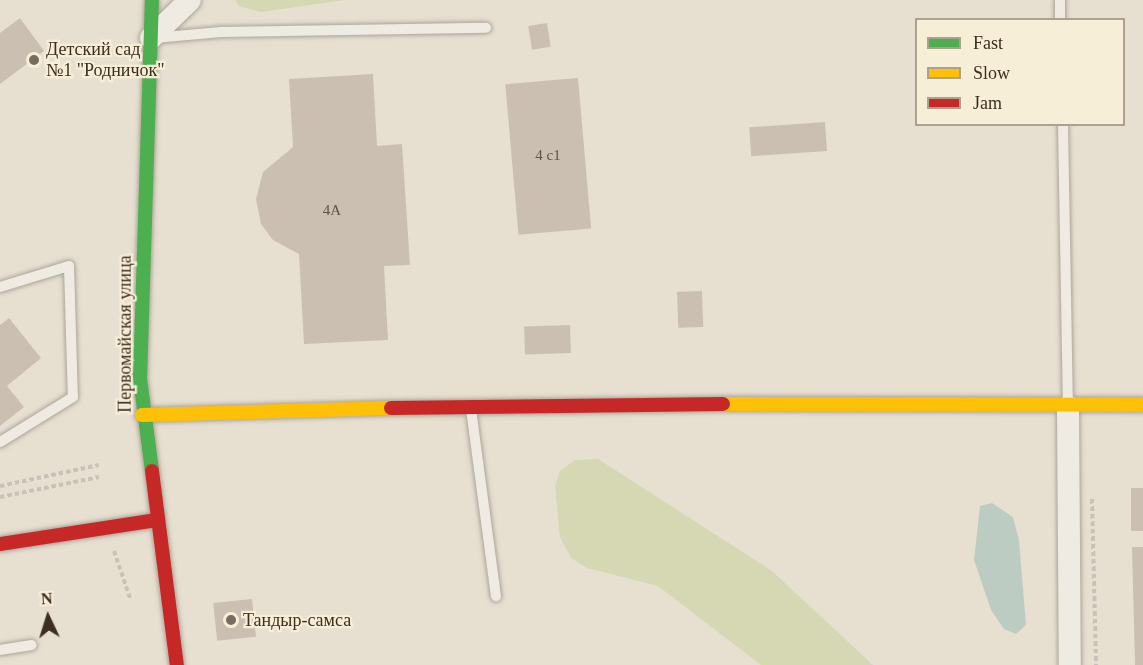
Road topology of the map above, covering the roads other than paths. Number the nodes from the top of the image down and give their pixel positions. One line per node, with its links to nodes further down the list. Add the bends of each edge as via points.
1 (152, 0): 6 (street, Первомайская улица)
2 (190, 0): 6 (street)
3 (1060, 0): 4 (lane)
4 (1060, 18)
5 (486, 28): 6 (lane, via 221,32)
6 (151, 38): 12 (street, Первомайская улица, via 142,241)
7 (1063, 126): 11 (lane)
8 (0, 287): 13 (lane, via 69,266 73,397)
9 (1143, 405): 11 (street)
10 (470, 406): 11 (street); 12 (street); 16 (lane)
11 (1068, 407): 20 (street)
12 (142, 415): 14 (street, Первомайская улица)
13 (0, 442)
14 (156, 520): 15 (street); 19 (street, Первомайская улица)
15 (0, 544)
16 (496, 596)
17 (32, 645): 18 (lane)
18 (0, 650)
19 (177, 665)
20 (1070, 665)

